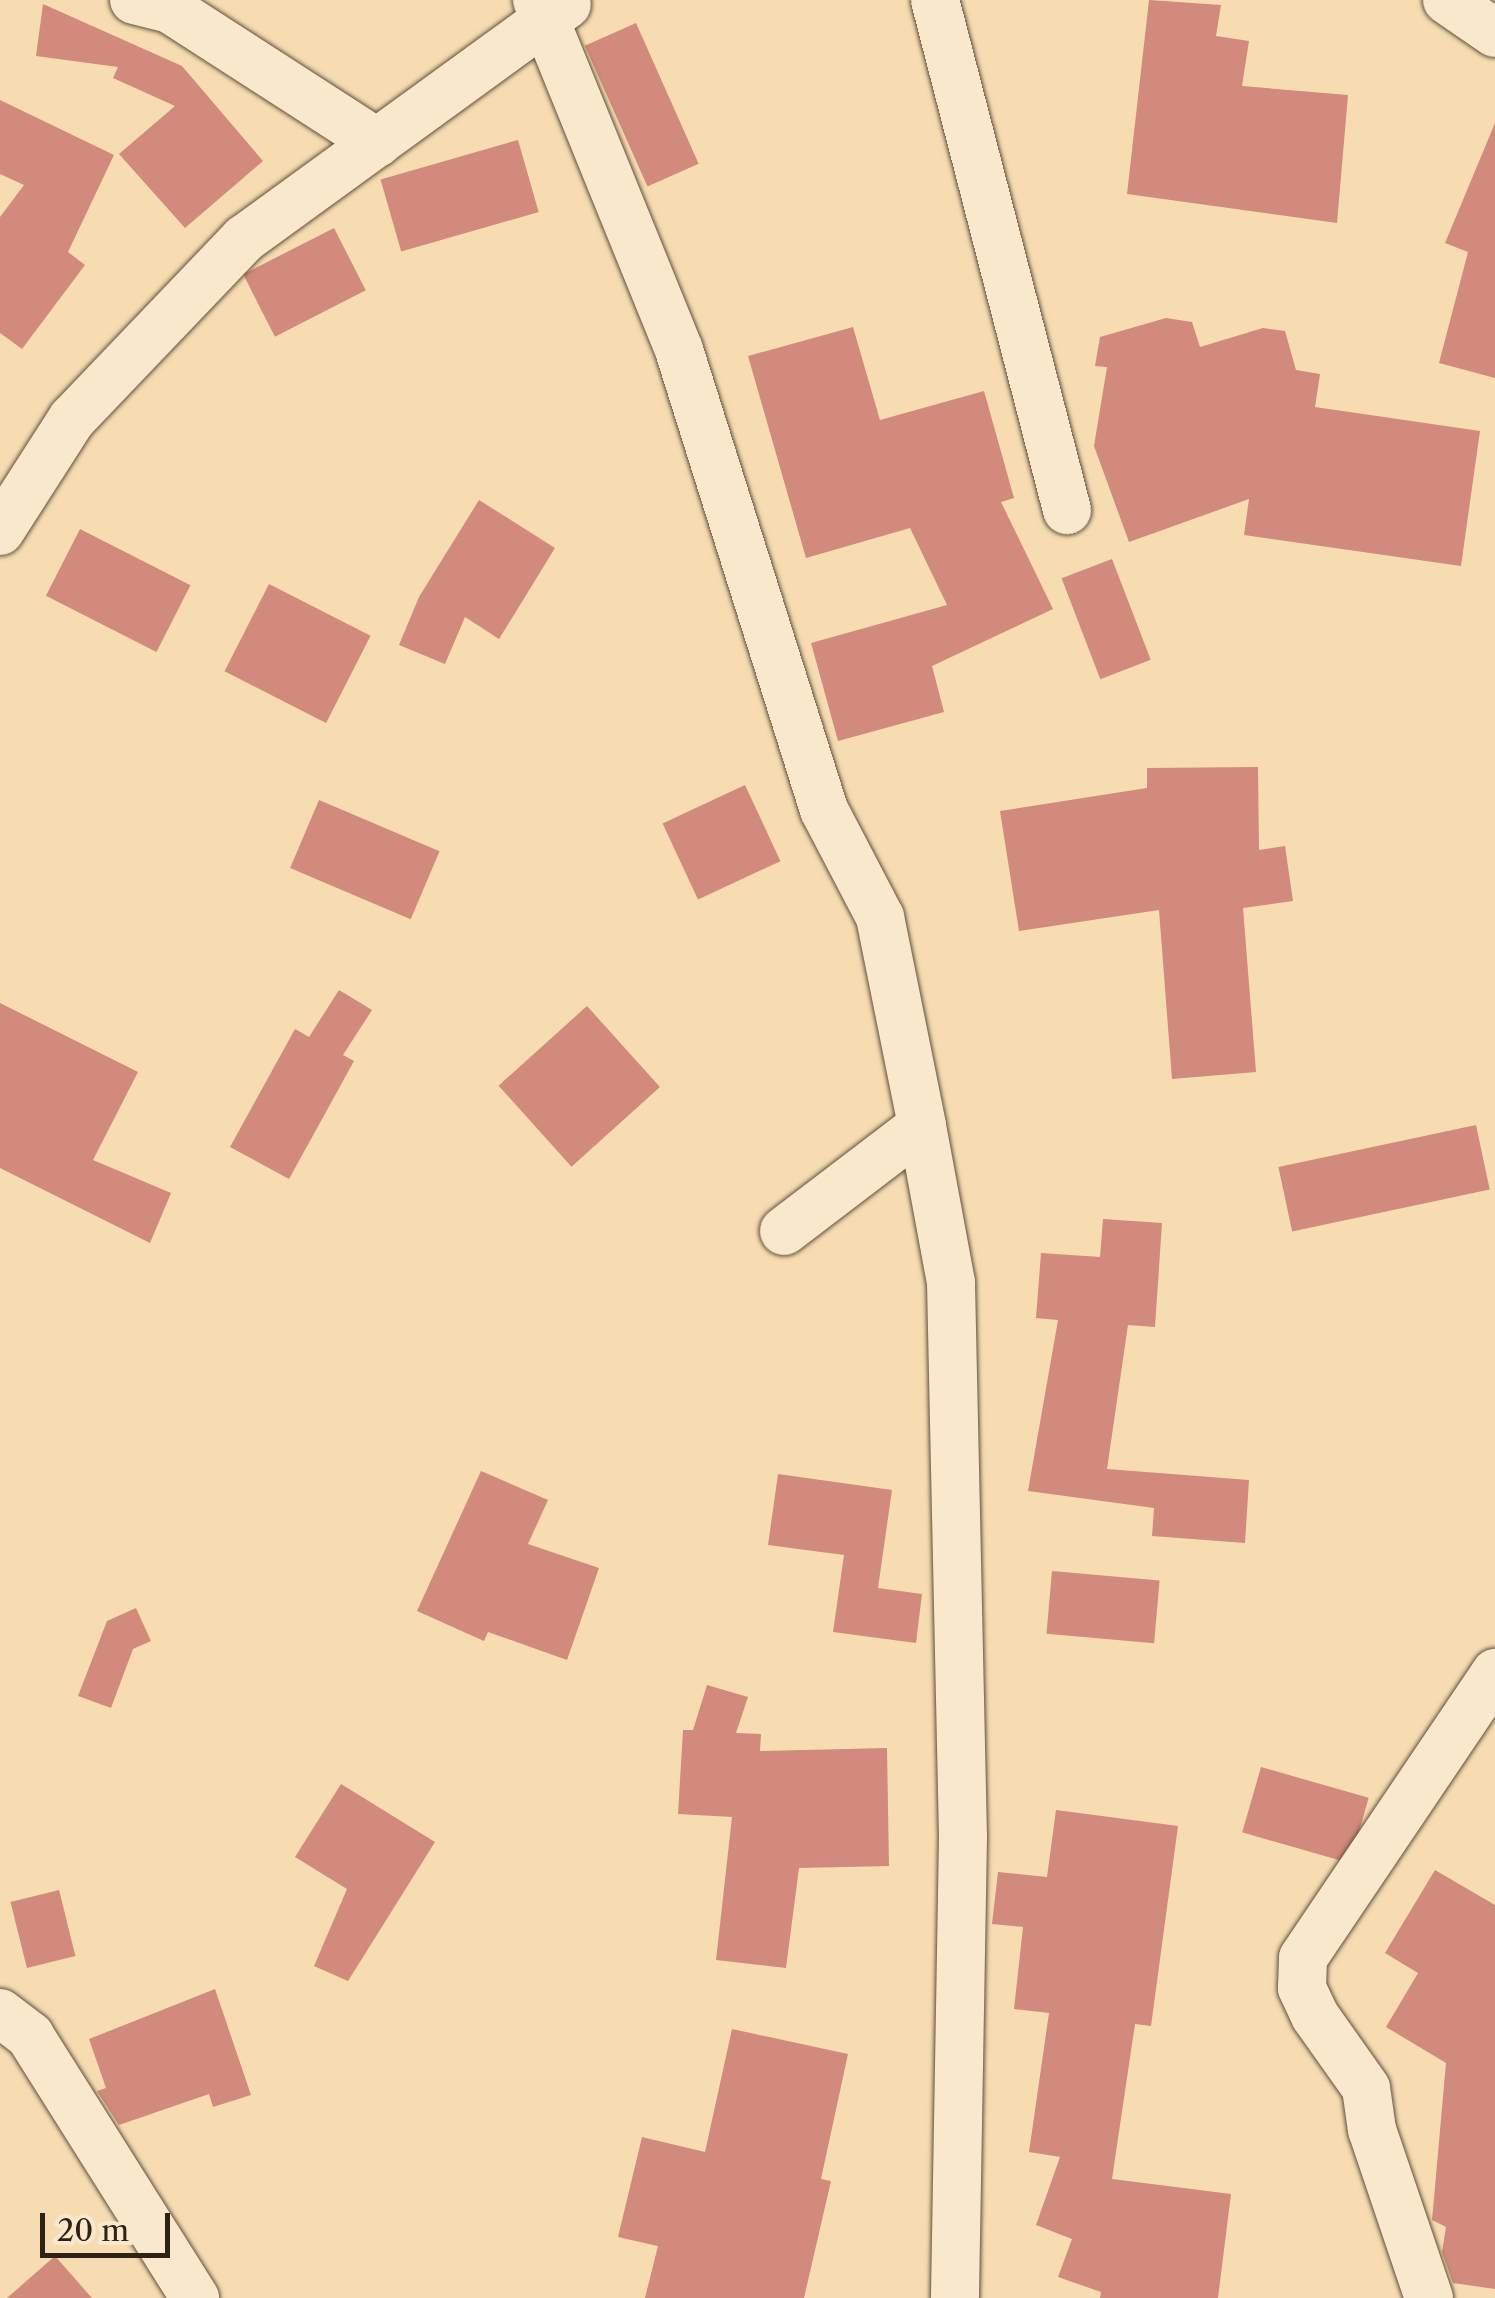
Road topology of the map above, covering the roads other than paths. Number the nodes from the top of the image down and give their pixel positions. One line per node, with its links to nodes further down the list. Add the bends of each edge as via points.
1 (134, 0): 6 (street, via 170,8)
2 (935, 0): 7 (street)
3 (1447, 0): 5 (street)
4 (552, 7): 6 (street); 9 (street, via 679,350 824,810 880,917)
5 (1495, 33)
6 (378, 143): 8 (street, via 244,239 72,419)
7 (1067, 510)
8 (0, 531)
9 (922, 1126): 10 (street); 14 (street, via 951,1283 963,1837)
10 (784, 1232)
11 (1495, 1674): 15 (street, via 1303,1958 1302,1988 1315,2016 1366,2088 1372,2130)
12 (0, 2013): 13 (street, via 30,2036)
13 (194, 2298)
14 (956, 2298)
15 (1429, 2298)

